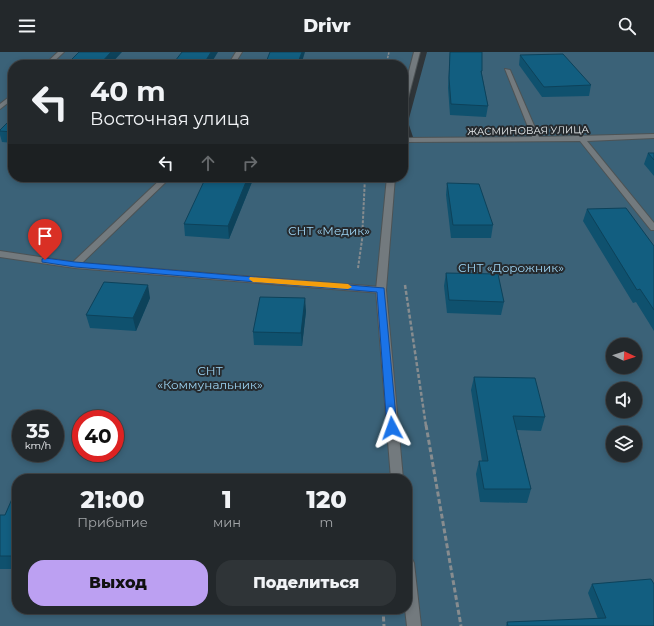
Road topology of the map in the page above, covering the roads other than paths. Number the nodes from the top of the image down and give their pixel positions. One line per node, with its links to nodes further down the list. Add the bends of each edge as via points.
1 (61, 52): 3 (street)
2 (417, 52): 5 (street)
3 (52, 60)
4 (507, 70): 10 (street)
5 (408, 87)
6 (8, 100): 7 (street)
7 (0, 107)
8 (654, 136): 11 (street, ЖАСМИНОВАЯ УЛИЦА)
9 (408, 140): 10 (street, ЖАСМИНОВАЯ УЛИЦА)
10 (537, 140): 11 (street, ЖАСМИНОВАЯ УЛИЦА)
11 (582, 140): 14 (street)
12 (162, 182): 16 (street)
13 (391, 182): 17 (street)
14 (654, 228)
15 (0, 254): 16 (street)
16 (75, 264): 17 (street)
17 (381, 290): 18 (street)
18 (397, 474)
19 (412, 608): 20 (street)
20 (414, 626)

